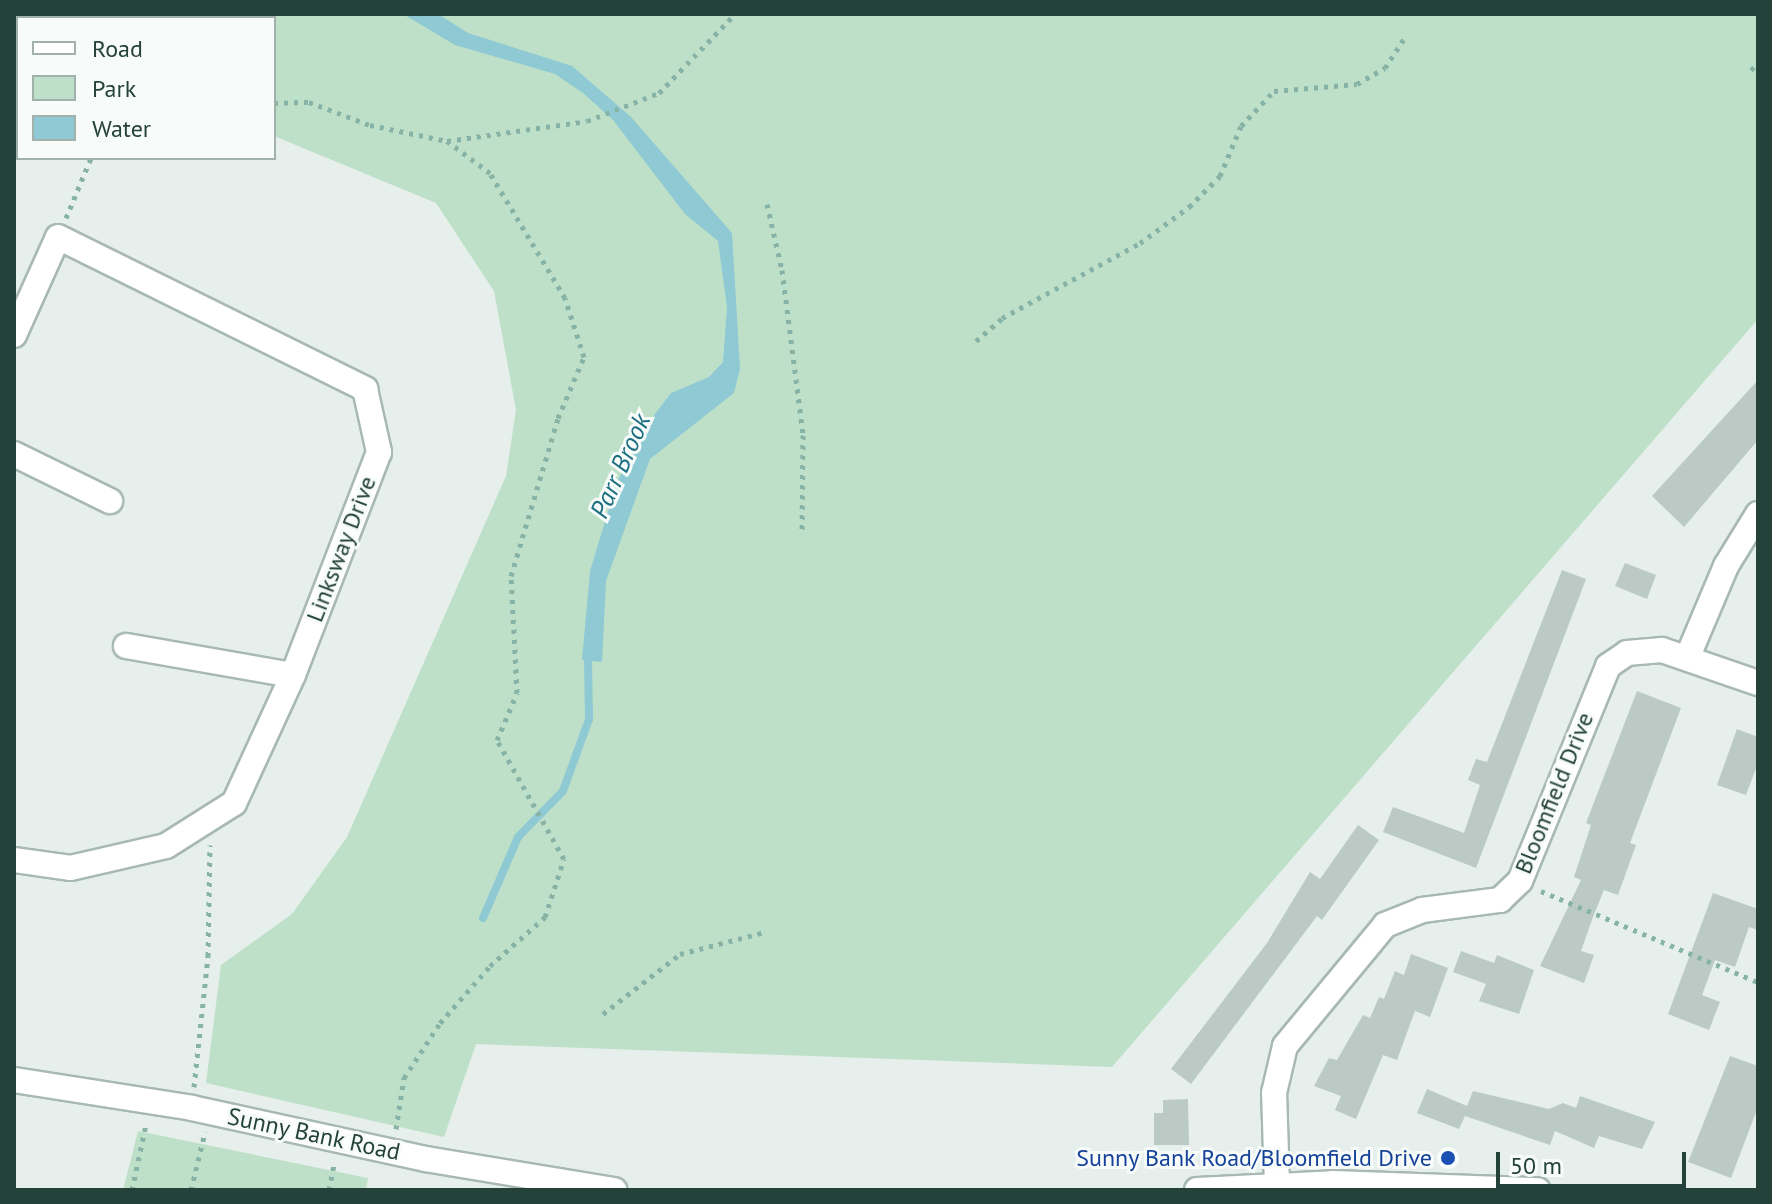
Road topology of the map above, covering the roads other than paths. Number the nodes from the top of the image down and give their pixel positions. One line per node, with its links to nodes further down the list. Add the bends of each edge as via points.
1 (14, 335): 7 (street, Linksway Drive, via 58,237 365,389 379,452)
2 (14, 454): 3 (street)
3 (110, 501)
4 (1758, 514): 6 (street, via 1726,566)
5 (126, 646): 7 (street)
6 (1688, 656): 8 (street, Bloomfield Drive); 12 (street, Bloomfield Drive, via 1636,650 1608,666 1520,881 1500,900 1404,915 1369,940 1285,1046 1274,1093)
7 (293, 675): 9 (street, Linksway Drive, via 234,803 210,819 166,846 71,868)
8 (1758, 683)
9 (14, 860)
10 (14, 1080): 11 (street, Sunny Bank Road, via 150,1100)
11 (552, 1186): 14 (street, Sunny Bank Road)
12 (1277, 1186): 13 (street); 15 (street)
13 (1333, 1186): 16 (street)
14 (614, 1190)
15 (1197, 1190)
16 (1538, 1190)

